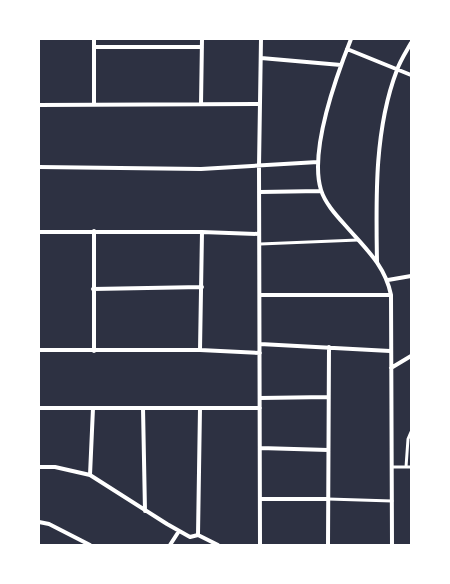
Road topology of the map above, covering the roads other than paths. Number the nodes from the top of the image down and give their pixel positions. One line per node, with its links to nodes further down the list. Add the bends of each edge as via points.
1 (94, 39): 7 (street)
2 (202, 39): 6 (street)
3 (261, 39): 9 (street)
4 (350, 39): 8 (street)
5 (411, 43): 11 (street)
6 (202, 47): 7 (street); 15 (street)
7 (94, 48): 14 (street)
8 (347, 49): 10 (street); 11 (street)
9 (261, 58): 10 (street); 16 (street)
10 (341, 65): 17 (street, via 329,102)
11 (397, 70): 12 (street); 28 (street, via 387,103 380,144)
12 (411, 75)
13 (39, 104): 14 (street)
14 (94, 104): 15 (street)
15 (201, 104): 16 (street)
16 (260, 104): 18 (street)
17 (318, 162): 18 (street); 20 (street)
18 (259, 166): 19 (street, via 201,169); 21 (street)
19 (39, 167)
20 (321, 190): 21 (street); 26 (street, via 333,212)
21 (260, 192): 25 (street)
22 (94, 231): 23 (street); 24 (street); 32 (street)
23 (39, 232)
24 (202, 232): 25 (street); 31 (street)
25 (260, 234): 27 (street)
26 (358, 240): 27 (lane); 28 (street)
27 (260, 244): 33 (street)
28 (377, 262): 30 (street)
29 (411, 276): 30 (street)
30 (388, 280): 34 (street)
31 (202, 287): 32 (street); 38 (street)
32 (93, 289): 39 (street)
33 (260, 295): 34 (street); 35 (street)
34 (391, 296): 40 (street)
35 (260, 344): 36 (street); 41 (street)
36 (329, 347): 40 (street); 44 (street)
37 (39, 350): 39 (street)
38 (200, 350): 39 (street); 41 (street)
39 (94, 351)
40 (390, 351): 43 (street)
41 (260, 353): 45 (street)
42 (411, 356): 43 (street)
43 (390, 368): 55 (street)
44 (328, 397): 45 (street); 53 (street)
45 (260, 398): 50 (street)
46 (39, 408): 47 (street)
47 (93, 408): 48 (street); 58 (street)
48 (143, 408): 49 (street); 62 (street)
49 (200, 408): 50 (street); 65 (street)
50 (260, 408): 52 (street)
51 (411, 432): 56 (lane)
52 (260, 448): 53 (street); 59 (street)
53 (328, 450): 60 (street)
54 (39, 467): 58 (street, via 55,467)
55 (392, 467): 56 (lane); 61 (street)
56 (406, 467): 57 (lane)
57 (411, 467)
58 (90, 475): 62 (street)
59 (260, 499): 60 (street); 69 (street)
60 (328, 499): 61 (lane); 70 (street)
61 (392, 501): 71 (street)
62 (145, 511): 64 (street)
63 (39, 522): 66 (street, via 49,524)
64 (179, 531): 65 (street, via 190,537); 67 (street)
65 (198, 535): 68 (street)
66 (90, 545)
67 (170, 545)
68 (218, 545)
69 (260, 545)
70 (328, 545)
71 (392, 545)

